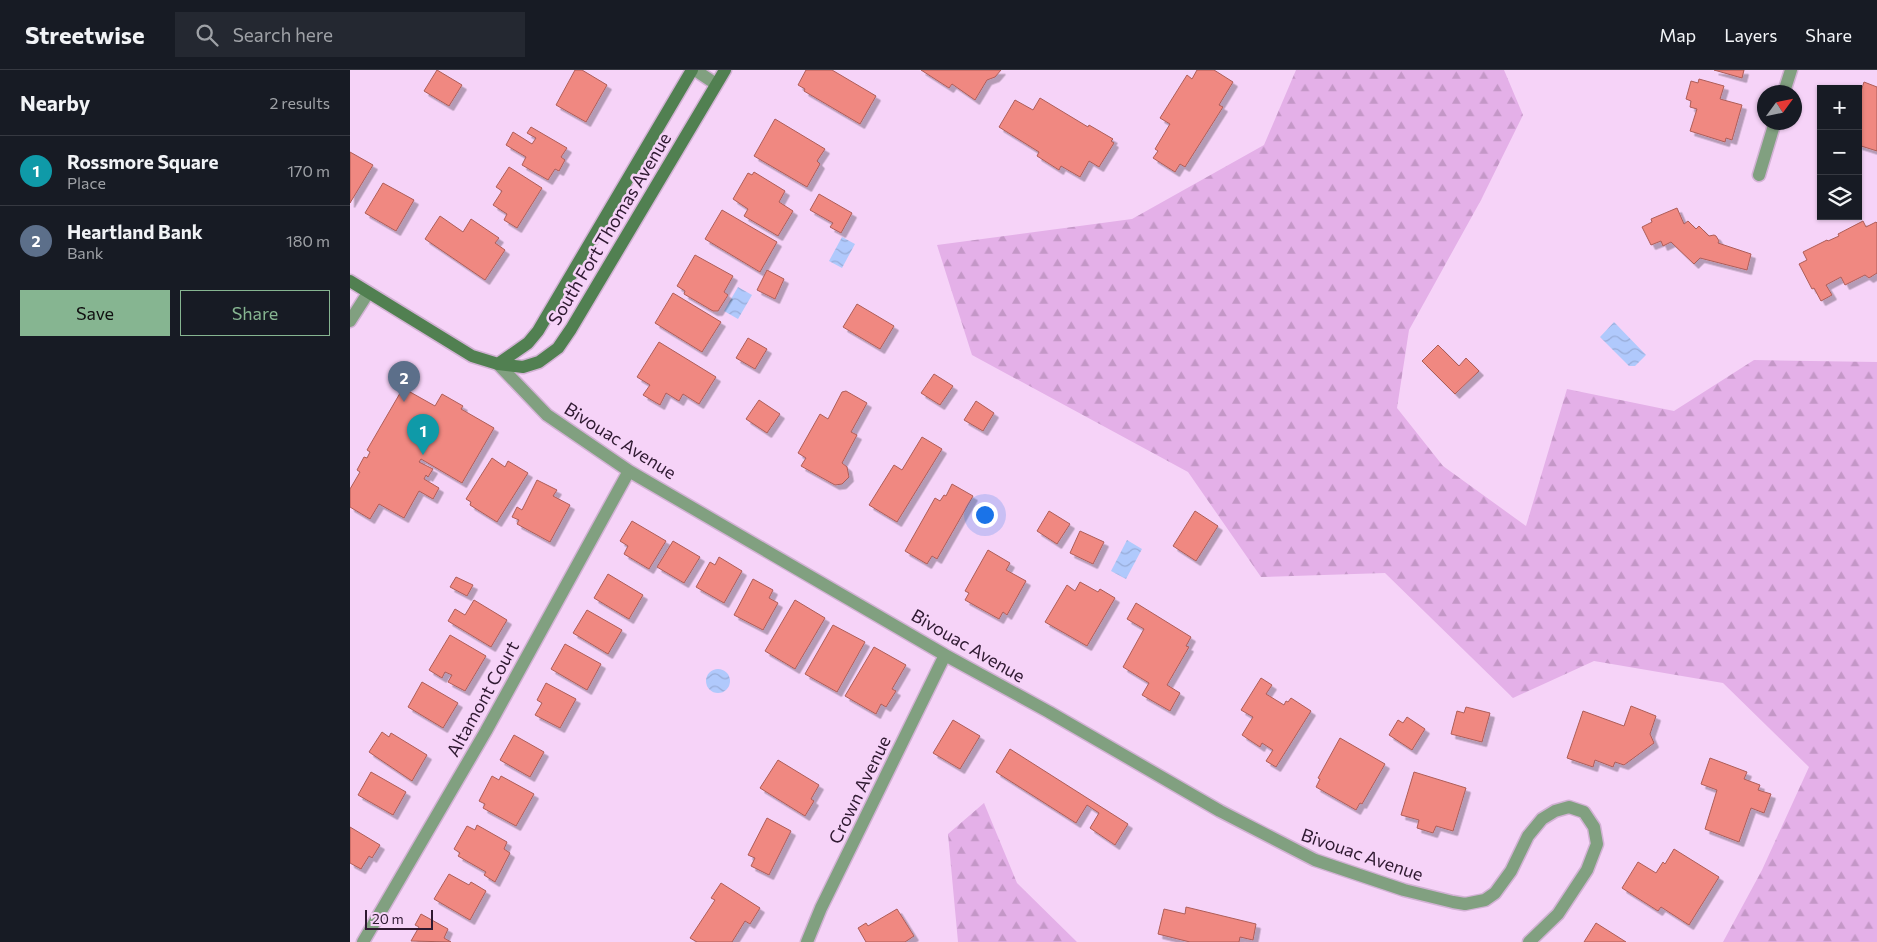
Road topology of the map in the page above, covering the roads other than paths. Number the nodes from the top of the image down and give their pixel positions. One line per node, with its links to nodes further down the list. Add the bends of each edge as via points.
1 (693, 70): 4 (street); 11 (main road, South Fort Thomas Avenue, via 538,331 528,343)
2 (725, 70): 4 (main road, South Fort Thomas Avenue)
3 (1791, 70): 5 (street)
4 (716, 84): 11 (main road, South Fort Thomas Avenue, via 558,348 539,362 524,366)
5 (1786, 85)
6 (1773, 130): 7 (street)
7 (1759, 175)
8 (350, 281): 9 (main road, South Fort Thomas Avenue)
9 (368, 293): 10 (street); 11 (main road, South Fort Thomas Avenue, via 472,356)
10 (350, 321)
11 (498, 364): 12 (street, Bivouac Avenue, via 547,415)
12 (629, 471): 13 (street, Bivouac Avenue); 14 (street, Altamont Court, via 486,731)
13 (945, 655): 15 (street, Crown Avenue); 16 (street, Bivouac Avenue, via 1220,811 1308,857 1404,890 1465,904 1485,900 1495,893 1528,836 1542,819 1555,810 1569,807 1584,812 1594,827 1597,844 1587,870 1558,914)
14 (363, 942)
15 (807, 942)
16 (1529, 942)

